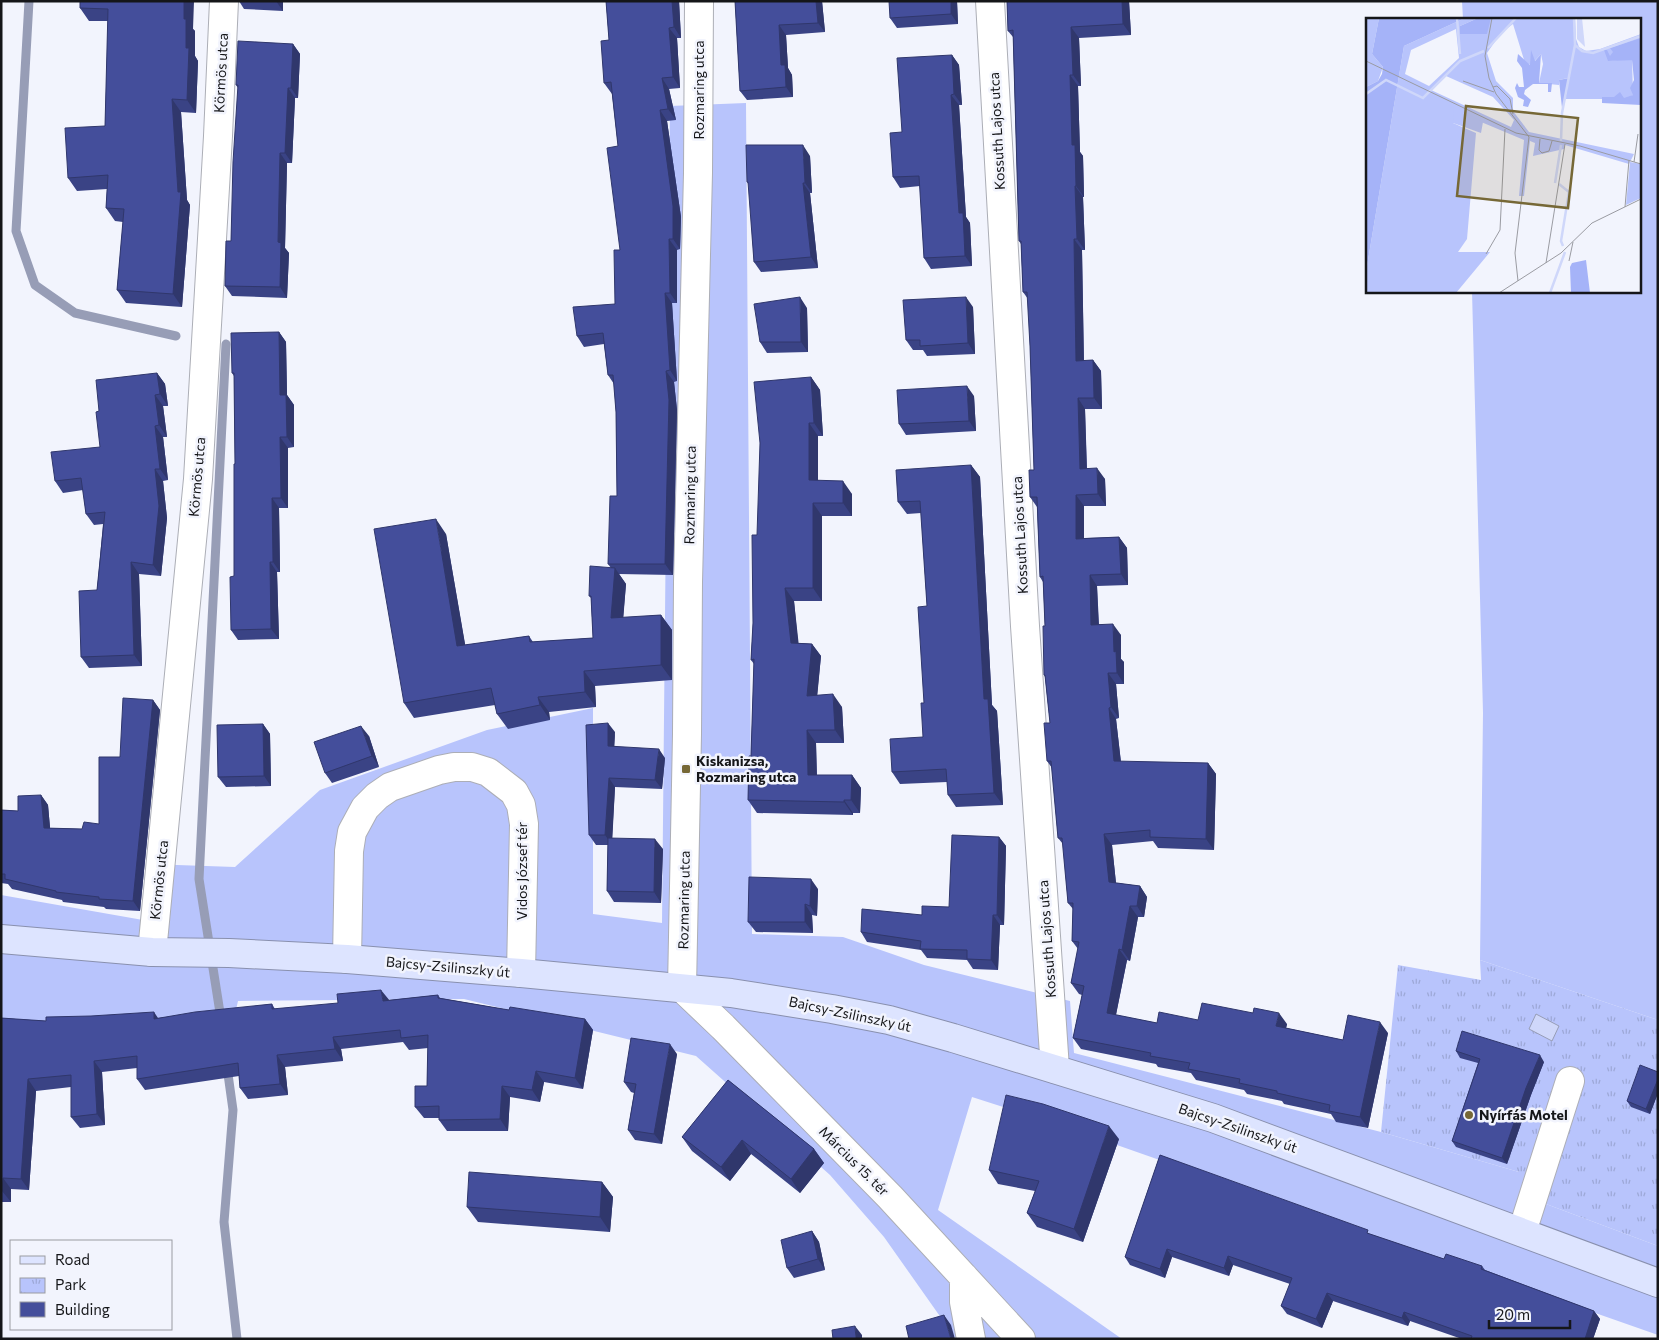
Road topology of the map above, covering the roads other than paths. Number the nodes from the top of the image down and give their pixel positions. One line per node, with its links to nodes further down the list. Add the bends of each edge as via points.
1 (224, 1): 5 (street, Körmös utca, via 198,479)
2 (699, 1): 8 (street, Rozmaring utca)
3 (990, 1): 9 (street, Kossuth Lajos utca, via 1025,626)
4 (1, 939): 5 (main road, Bajcsy-Zsilinszky út)
5 (152, 952): 6 (main road, Bajcsy-Zsilinszky út)
6 (347, 959): 7 (main road, Bajcsy-Zsilinszky út); 7 (street, Vidos József tér, via 349,851 352,832 365,808 390,787 439,770 472,767 501,780 514,792 521,806 524,824)
7 (521, 973): 8 (main road, Bajcsy-Zsilinszky út)
8 (682, 988): 9 (main road, Bajcsy-Zsilinszky út, via 832,1008 888,1020); 12 (street, Március 15. tér, via 890,1197)
9 (1055, 1069): 11 (main road, Bajcsy-Zsilinszky út, via 1213,1118)
10 (1570, 1081): 11 (street)
11 (1522, 1232): 13 (main road, Bajcsy-Zsilinszky út)
12 (964, 1277): 14 (street, via 964,1302); 15 (street, Március 15. tér)
13 (1658, 1283)
14 (971, 1339)
15 (1021, 1339)

